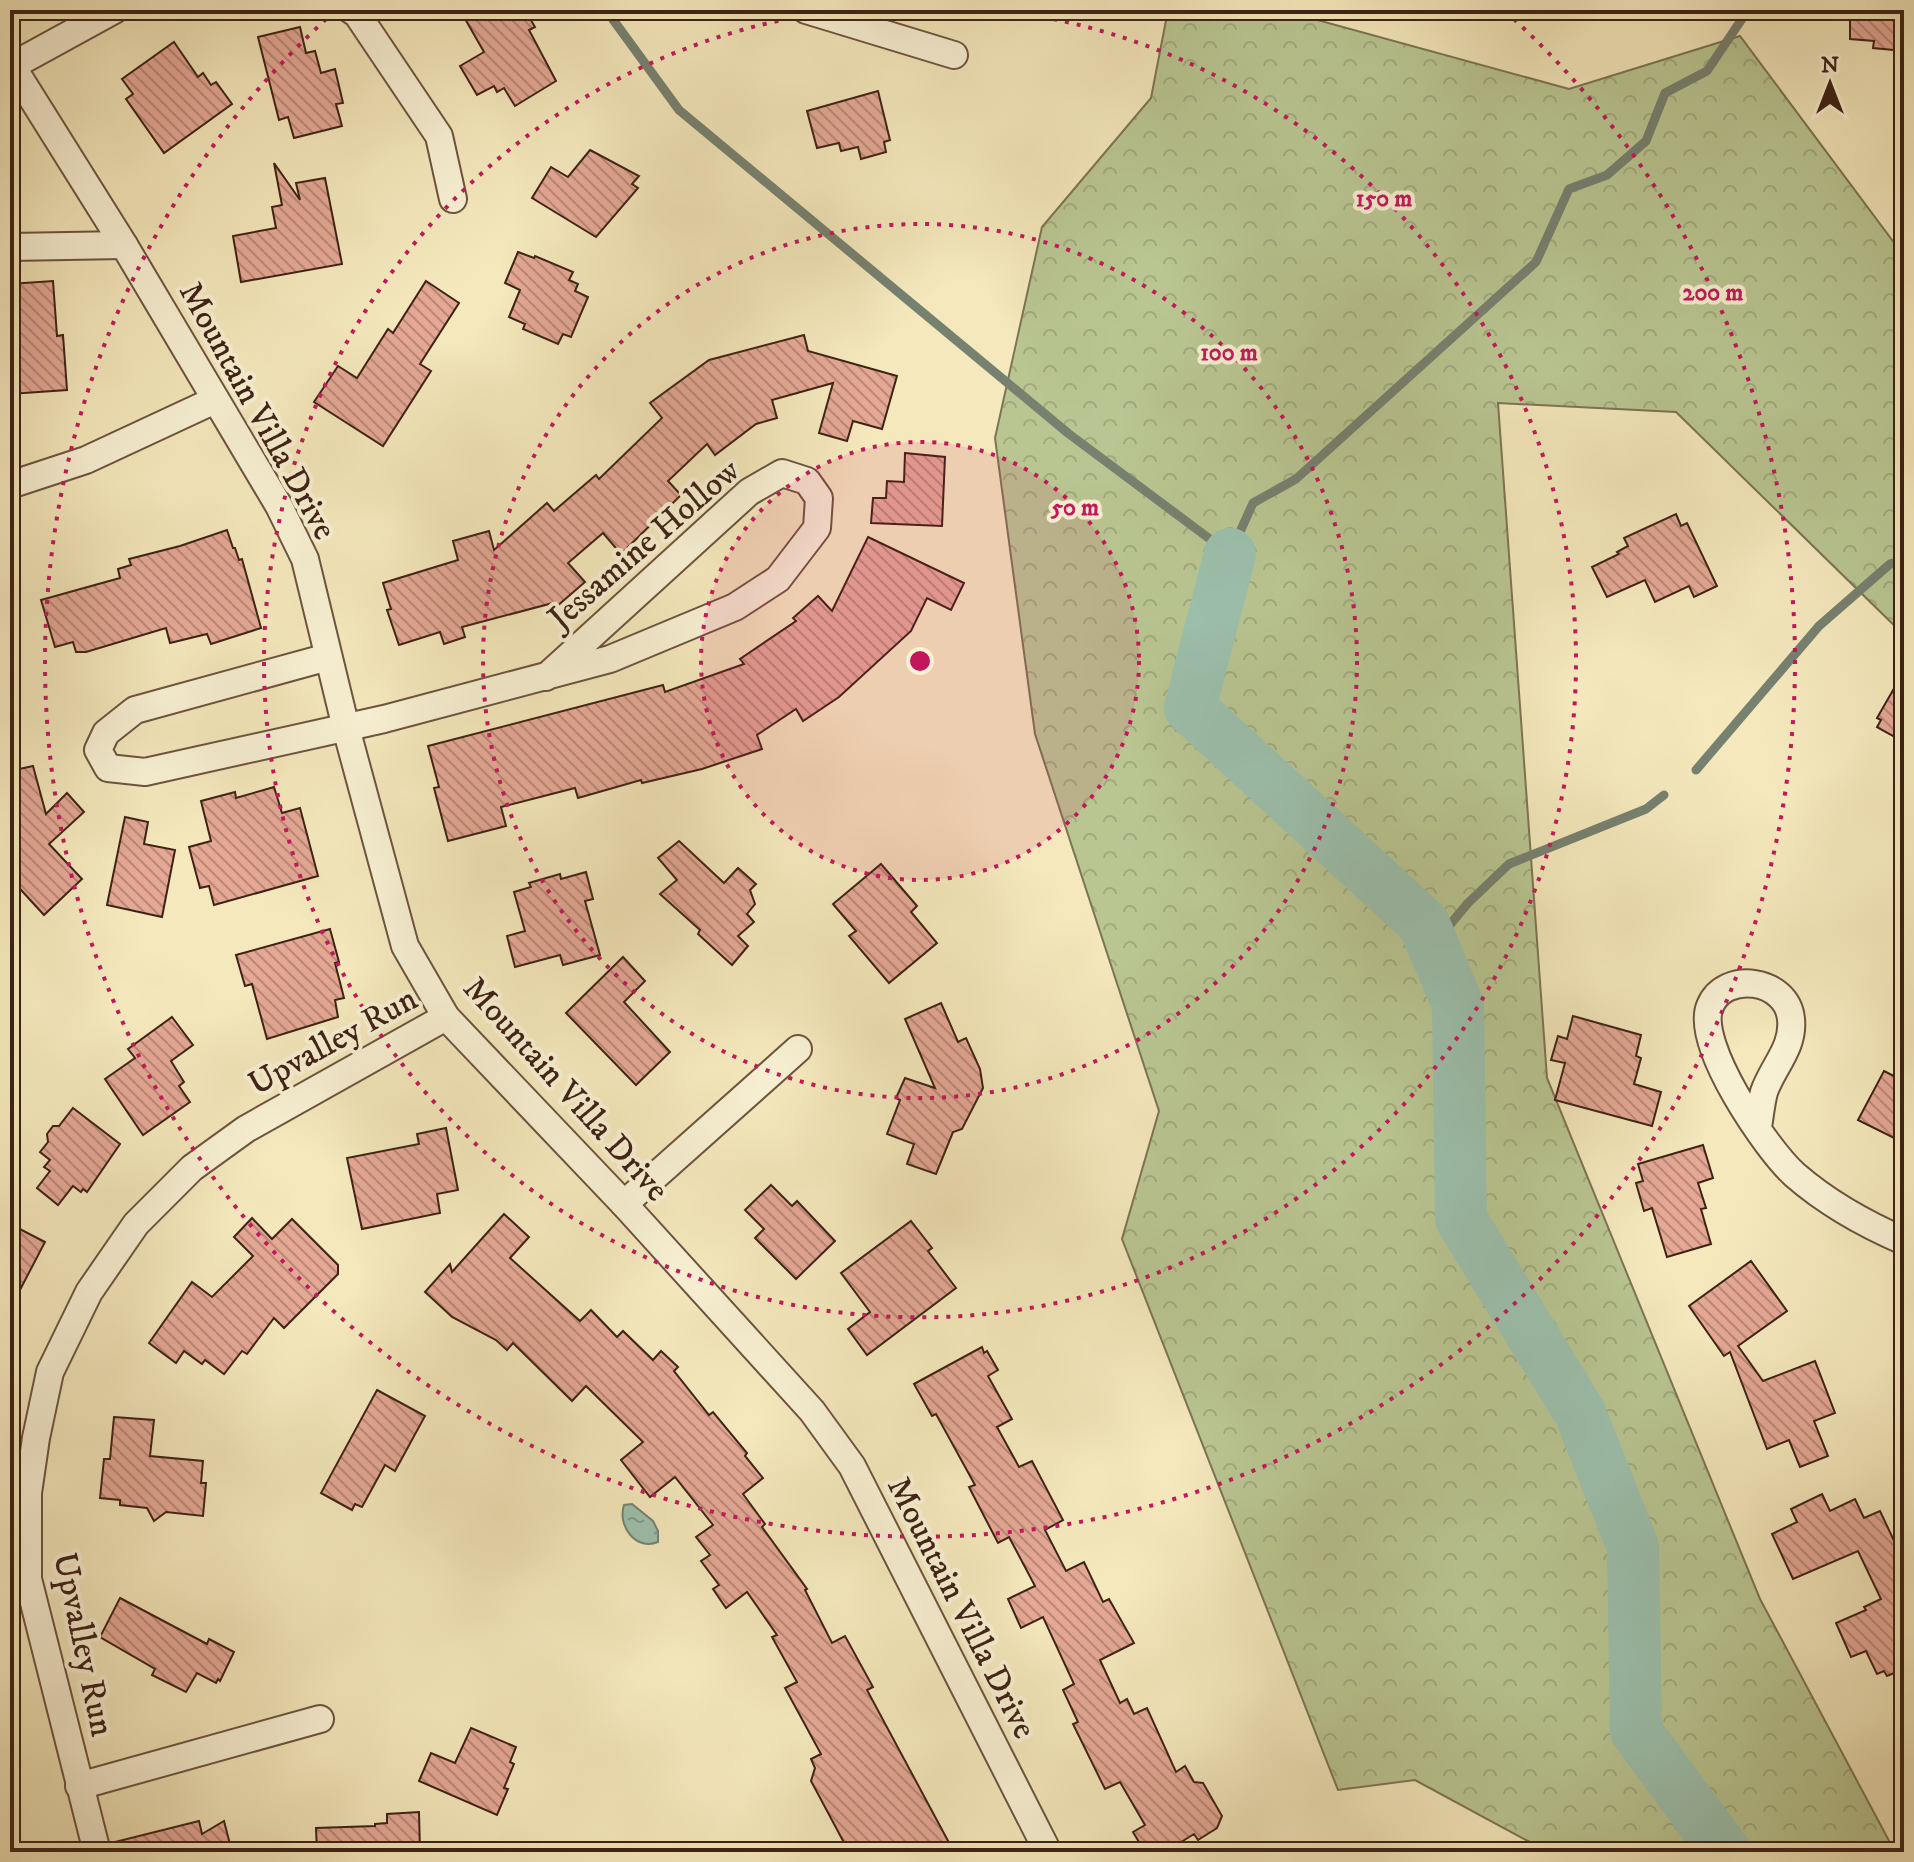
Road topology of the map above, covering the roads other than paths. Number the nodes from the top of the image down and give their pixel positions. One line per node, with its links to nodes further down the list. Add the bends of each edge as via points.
1 (114, 10): 5 (street)
2 (351, 10): 6 (street, via 439,136)
3 (806, 10): 4 (street)
4 (954, 55)
5 (11, 66): 7 (street, Mountain Villa Drive)
6 (453, 199)
7 (124, 245): 8 (street); 9 (street, Mountain Villa Drive)
8 (10, 247)
9 (215, 400): 10 (street, via 86,460); 11 (street, Mountain Villa Drive, via 305,559)
10 (10, 485)
11 (328, 657): 13 (street, Mountain Villa Drive); 13 (street, Jessamine Hollow, via 135,710 106,733 98,750 108,768 145,772)
12 (546, 677): 12 (street, Jessamine Hollow, via 610,659 735,607 778,579 817,528 819,498 807,481 782,473 749,492); 13 (street, Jessamine Hollow)
13 (346, 728): 14 (street, Mountain Villa Drive, via 405,946)
14 (446, 1017): 17 (street, Mountain Villa Drive); 19 (street, Upvalley Run, via 246,1129 192,1168 136,1224 89,1292 50,1372 36,1438)
15 (798, 1049): 17 (street)
16 (1758, 1127): 16 (street, via 1722,1072 1709,1028 1708,1009 1718,993 1737,984 1761,983 1782,998 1791,1017 1789,1047 1764,1092); 18 (street, via 1794,1174 1868,1225)
17 (624, 1204): 23 (street, Mountain Villa Drive, via 812,1411 852,1466)
18 (1904, 1241)
19 (19, 1578): 21 (street, Upvalley Run)
20 (320, 1719): 21 (street)
21 (79, 1786): 22 (street, Upvalley Run)
22 (97, 1852)
23 (1048, 1852)

